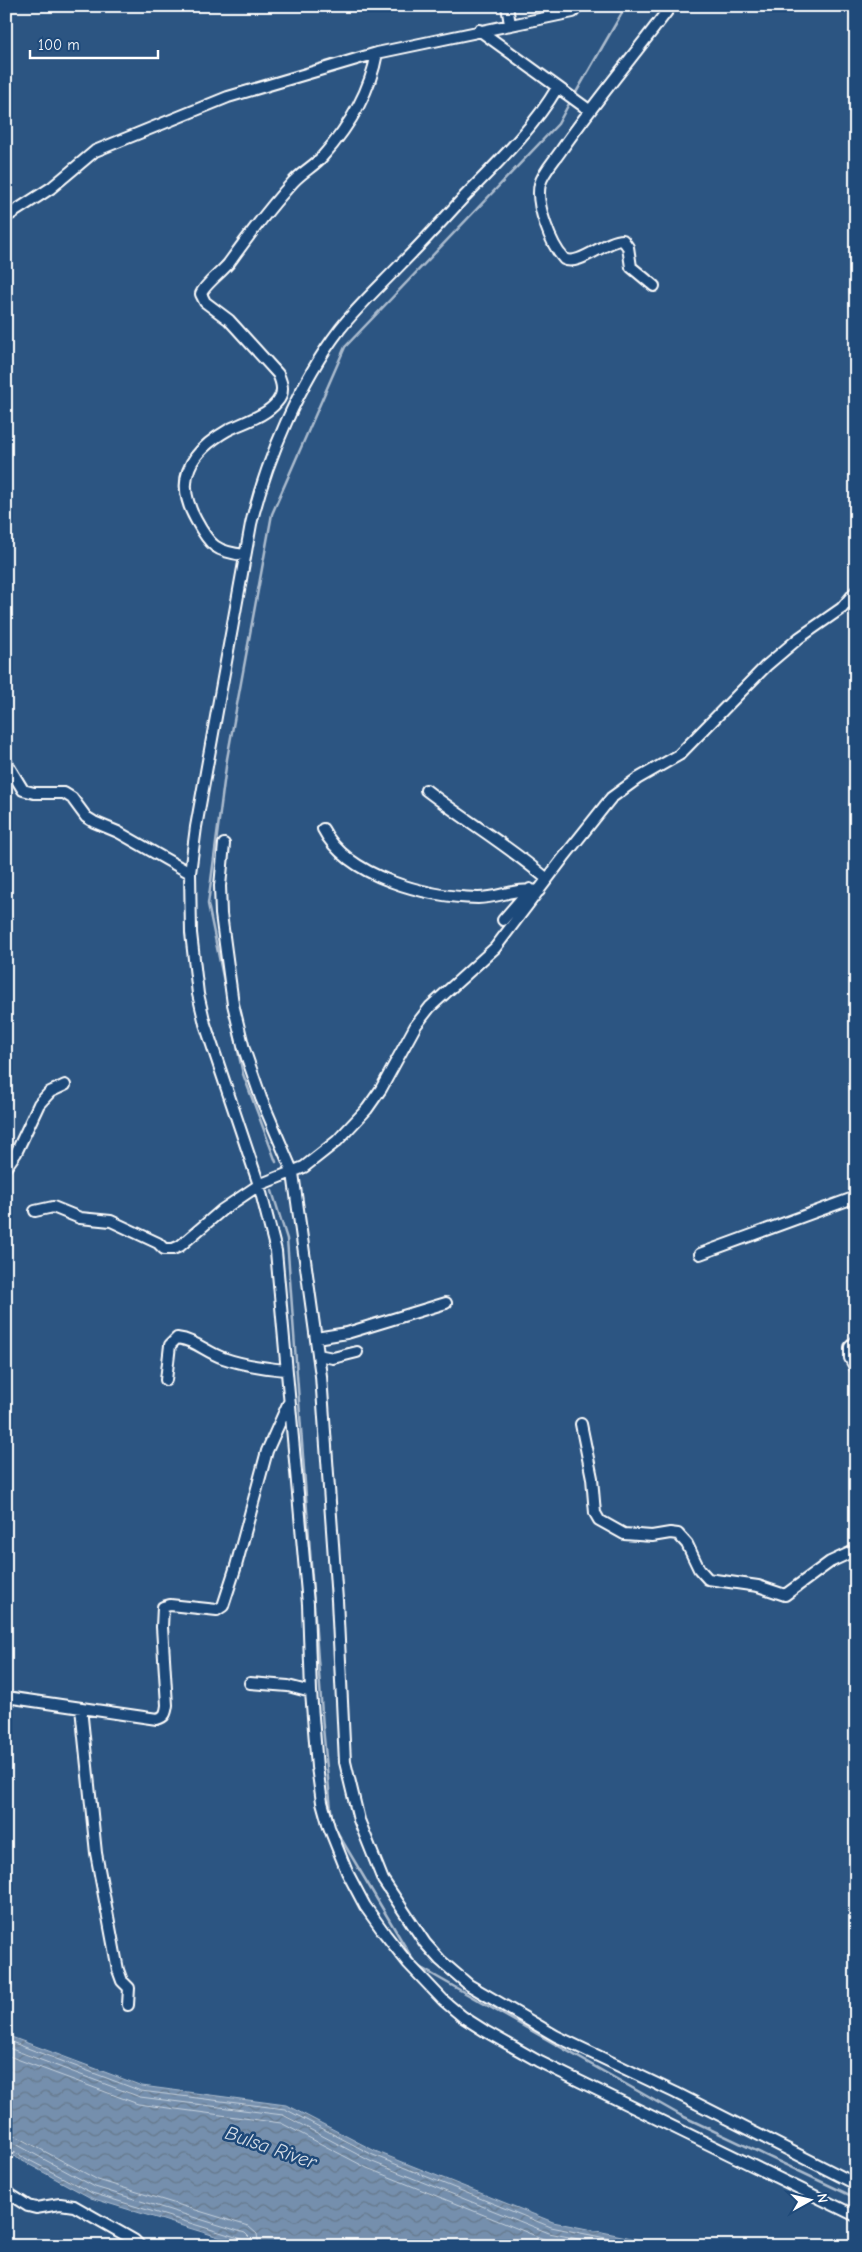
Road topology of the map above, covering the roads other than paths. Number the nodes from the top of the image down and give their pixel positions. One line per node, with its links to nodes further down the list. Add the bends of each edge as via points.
1 (507, 6): 4 (street)
2 (578, 6): 4 (street, via 573,12)
3 (671, 6): 8 (street)
4 (510, 24): 5 (street)
5 (479, 30): 6 (street); 7 (street)
6 (377, 53): 9 (street, via 228,97 94,151 51,188); 11 (street, via 368,90 346,126 321,158 278,199 201,294 205,302 230,320 278,374 281,383 279,400 272,408 204,447 186,473 187,502 202,531 221,551)
7 (557, 88): 8 (street); 11 (street, via 529,128 356,310 324,353 281,434 262,482)
8 (589, 110): 10 (street, via 542,178 539,193 542,215 564,259 575,260 613,241 623,240 628,247 631,267)
9 (6, 218)
10 (654, 286)
11 (245, 556): 17 (street)
12 (855, 596): 18 (street, via 790,644 679,754 611,798)
13 (6, 762): 17 (street, via 23,790 64,793 72,798 86,817)
14 (426, 790): 18 (street, via 525,859)
15 (323, 829): 19 (street, via 341,852 376,877 395,883 429,892 480,898)
16 (224, 844): 23 (street, via 221,914 237,1024 261,1098)
17 (190, 873): 24 (street, via 191,933 203,1015)
18 (547, 879): 19 (street)
19 (534, 890): 20 (street); 23 (street, via 496,948 430,1007 416,1025 381,1090 366,1109 313,1162)
20 (502, 920)
21 (65, 1085): 22 (street, via 50,1092 39,1104 16,1153)
22 (6, 1166)
23 (293, 1172): 24 (street); 29 (street)
24 (259, 1185): 26 (street, via 173,1249 164,1249 158,1243 111,1221 80,1218 53,1207); 34 (street, via 276,1251)
25 (856, 1197): 27 (street)
26 (35, 1211)
27 (700, 1254)
28 (446, 1303): 29 (street, via 347,1333)
29 (316, 1338): 32 (street)
30 (856, 1341): 33 (street, via 850,1347 850,1358)
31 (356, 1352): 32 (street, via 333,1358)
32 (318, 1355): 45 (street, via 336,1580 345,1762 362,1828 383,1880 398,1904 440,1960 484,1994 556,2036)
33 (856, 1368)
34 (285, 1370): 35 (street, via 221,1358 190,1339 177,1338 170,1345); 36 (street)
35 (166, 1380)
36 (289, 1403): 40 (street, via 308,1604); 42 (street, via 267,1451 223,1606 217,1610 163,1607 166,1714 157,1719)
37 (581, 1424): 38 (street, via 592,1478 595,1514 599,1520 624,1534 678,1534 687,1544 702,1574 710,1580 758,1586 785,1595 830,1562)
38 (856, 1550)
39 (250, 1683): 40 (street, via 288,1686)
40 (311, 1692): 48 (street, via 322,1802 347,1872 385,1934 444,2001 485,2032 538,2061)
41 (6, 1696): 42 (street)
42 (81, 1708): 43 (street, via 96,1853 118,1970 129,1988)
43 (128, 2005)
44 (856, 2175): 45 (street)
45 (845, 2179): 46 (street)
46 (856, 2184)
47 (6, 2192): 49 (street, via 36,2208 60,2204 74,2206)
48 (856, 2216)
49 (140, 2246)

